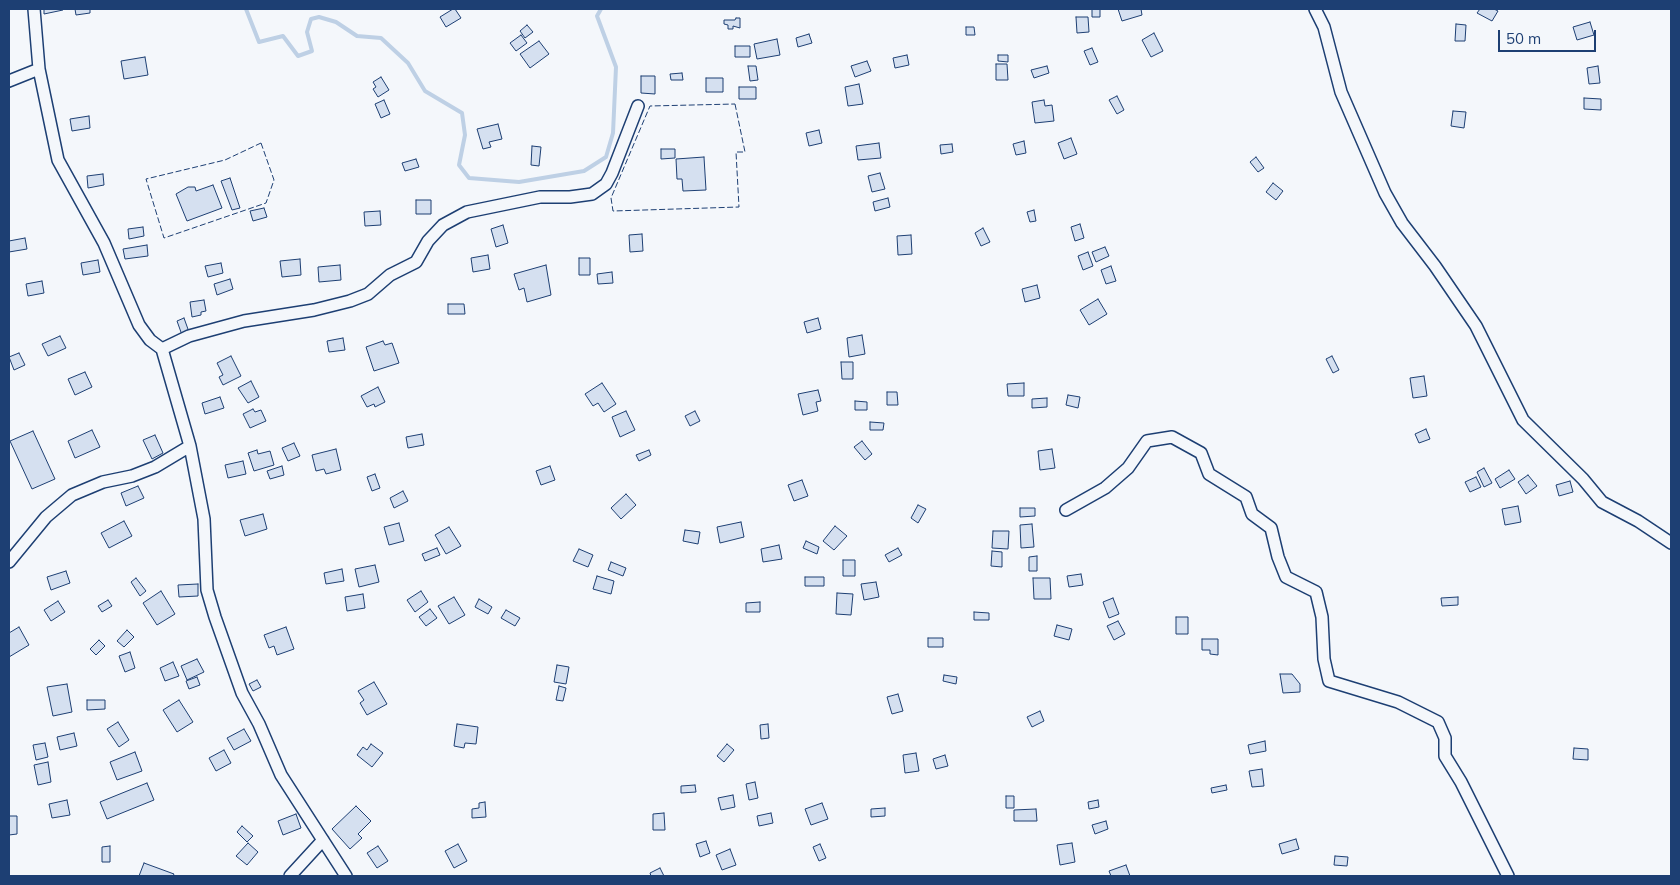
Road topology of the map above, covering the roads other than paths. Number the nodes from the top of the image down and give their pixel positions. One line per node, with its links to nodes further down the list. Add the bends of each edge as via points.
1 (34, 9): 3 (street)
2 (1315, 9): 9 (street, via 1324,27 1341,92 1386,193 1402,223 1476,326 1523,420 1602,502)
3 (39, 69): 4 (street); 6 (street, via 58,160 104,243 139,325)
4 (9, 81)
5 (638, 106): 6 (street, via 612,173 606,184 592,194 570,198 540,197 467,212 443,225 428,241 416,262 390,275 368,294 314,310 244,321 189,336)
6 (162, 349): 7 (street)
7 (190, 446): 10 (street, via 155,467 102,482 72,495 46,517); 11 (street, via 204,519 207,590 214,617 242,692 281,775)
8 (1066, 510): 14 (street, via 1105,488 1128,468 1147,441 1172,437 1201,453 1209,474 1246,497 1252,514 1271,528 1286,576 1316,592 1329,681 1398,702 1438,722 1445,738 1445,756)
9 (1671, 544)
10 (9, 562)
11 (323, 840): 12 (street); 13 (street)
12 (290, 876)
13 (346, 876)
14 (1508, 876)

